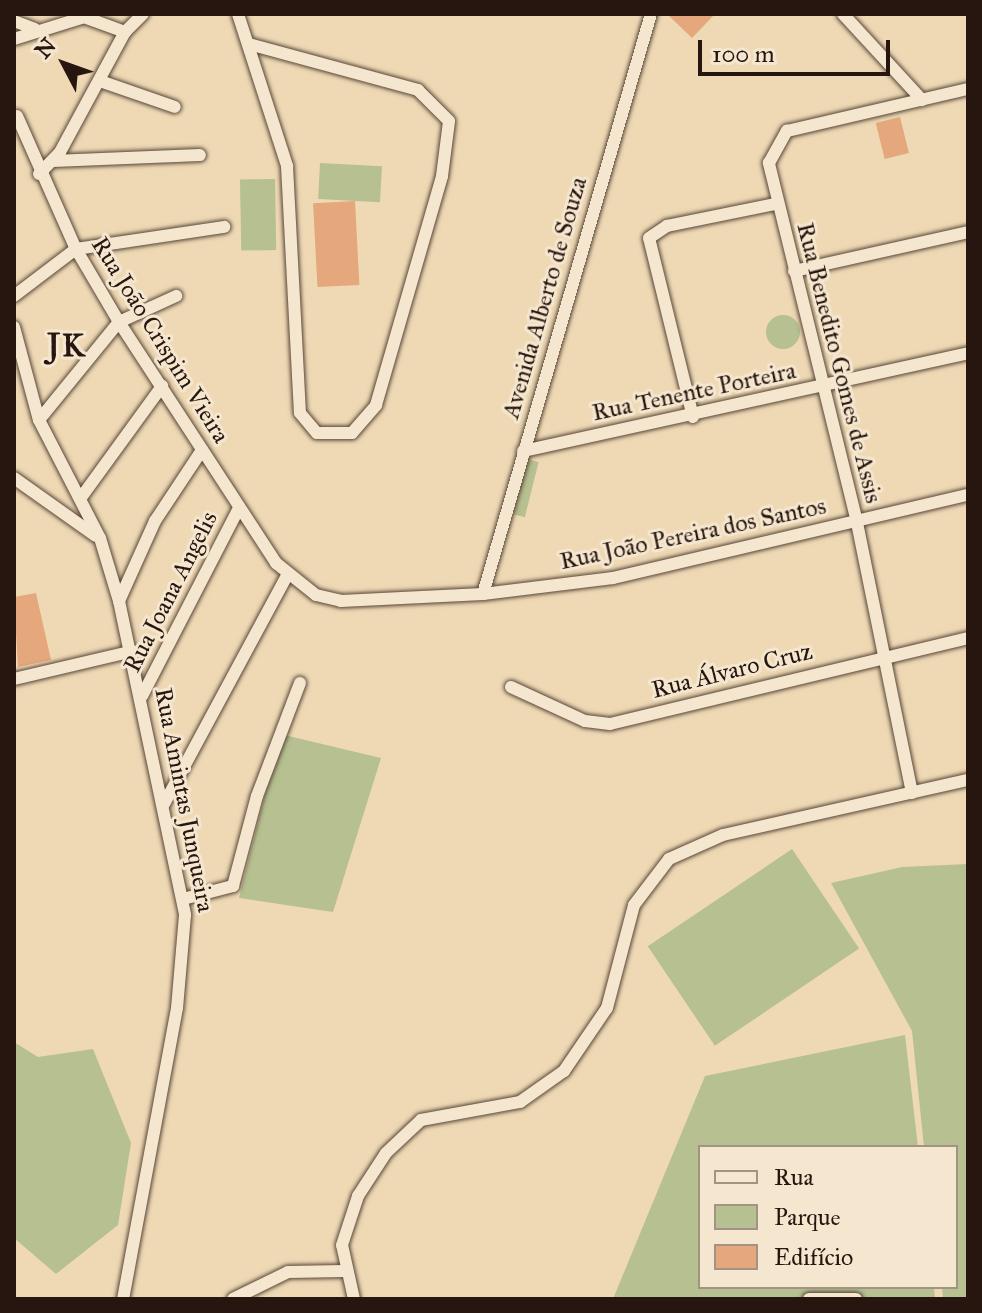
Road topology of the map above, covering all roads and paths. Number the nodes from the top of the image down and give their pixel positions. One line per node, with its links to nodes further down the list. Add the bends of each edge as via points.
1 (143, 14): 7 (street)
2 (238, 14): 9 (street)
3 (651, 14): 34 (street, Avenida Alberto de Souza)
4 (843, 14): 13 (street)
5 (14, 21): 6 (street)
6 (35, 29): 7 (street, via 84,17); 8 (street)
7 (125, 32): 11 (street)
8 (14, 39)
9 (249, 44): 9 (street, via 418,90 449,121 442,176 376,405 352,433 317,433 300,413 287,166)
10 (968, 77): 12 (street)
11 (100, 81): 14 (street); 17 (street)
12 (962, 90): 13 (street, Rua Benedito Gomes de Assis)
13 (922, 100): 19 (street, Rua Benedito Gomes de Assis, via 787,131 771,148)
14 (175, 107)
15 (17, 116): 18 (street, Rua João Crispim Vieira)
16 (200, 155): 17 (street)
17 (53, 161): 18 (street)
18 (39, 174): 22 (street, Rua João Crispim Vieira)
19 (775, 204): 23 (street, Rua Benedito Gomes de Assis); 31 (street, via 667,226 649,238)
20 (224, 227): 22 (street)
21 (968, 232): 23 (street)
22 (76, 249): 24 (street); 26 (street, Rua João Crispim Vieira)
23 (794, 271): 30 (street, Rua Benedito Gomes de Assis)
24 (14, 296)
25 (176, 296): 26 (street)
26 (119, 322): 29 (street, Rua João Crispim Vieira); 32 (street)
27 (14, 327): 32 (street, Rua Amintas Junqueira)
28 (968, 353): 30 (street, Rua Tenente Porteira)
29 (162, 386): 33 (street, Rua João Crispim Vieira); 37 (street)
30 (822, 386): 31 (street, Rua Tenente Porteira); 39 (street, Rua Benedito Gomes de Assis)
31 (693, 417): 34 (street, Rua Tenente Porteira)
32 (39, 420): 37 (street, Rua Amintas Junqueira)
33 (202, 450): 38 (street, Rua João Crispim Vieira); 43 (street, via 155,521)
34 (523, 451): 42 (street, Avenida Alberto de Souza)
35 (14, 478): 40 (street)
36 (968, 495): 39 (street, Rua João Pereira dos Santos)
37 (80, 499): 40 (street, Rua Amintas Junqueira)
38 (239, 508): 41 (street, Rua João Crispim Vieira); 50 (street, Rua Joana Angelis)
39 (857, 522): 42 (street, Rua João Pereira dos Santos, via 613,578); 46 (street, Rua Benedito Gomes de Assis)
40 (100, 538): 43 (street, Rua Amintas Junqueira)
41 (286, 577): 42 (street, Rua João Pereira dos Santos, via 341,601); 53 (street)
42 (483, 594)
43 (119, 601): 45 (street, Rua Amintas Junqueira)
44 (968, 638): 46 (street, Rua Álvaro Cruz)
45 (133, 651): 47 (street); 50 (street, Rua Amintas Junqueira)
46 (885, 657): 49 (street, Rua Álvaro Cruz, via 610,724 585,721); 52 (street, Rua Benedito Gomes de Assis)
47 (14, 679)
48 (300, 683): 54 (street, via 257,796 233,886)
49 (511, 687)
50 (142, 696): 53 (street, Rua Amintas Junqueira)
51 (968, 780): 52 (street)
52 (912, 793): 55 (street, via 723,835 669,859 634,905 607,1008 587,1042 564,1071 520,1102 444,1111 401,1135 347,1223)
53 (164, 804): 54 (street, Rua Amintas Junqueira)
54 (183, 899): 56 (street, Rua Amintas Junqueira, via 184,961)
55 (344, 1271): 57 (street, via 288,1272); 58 (street)
56 (123, 1299)
57 (233, 1299)
58 (354, 1299)
59 (809, 1299): 60 (street)
60 (856, 1299)

